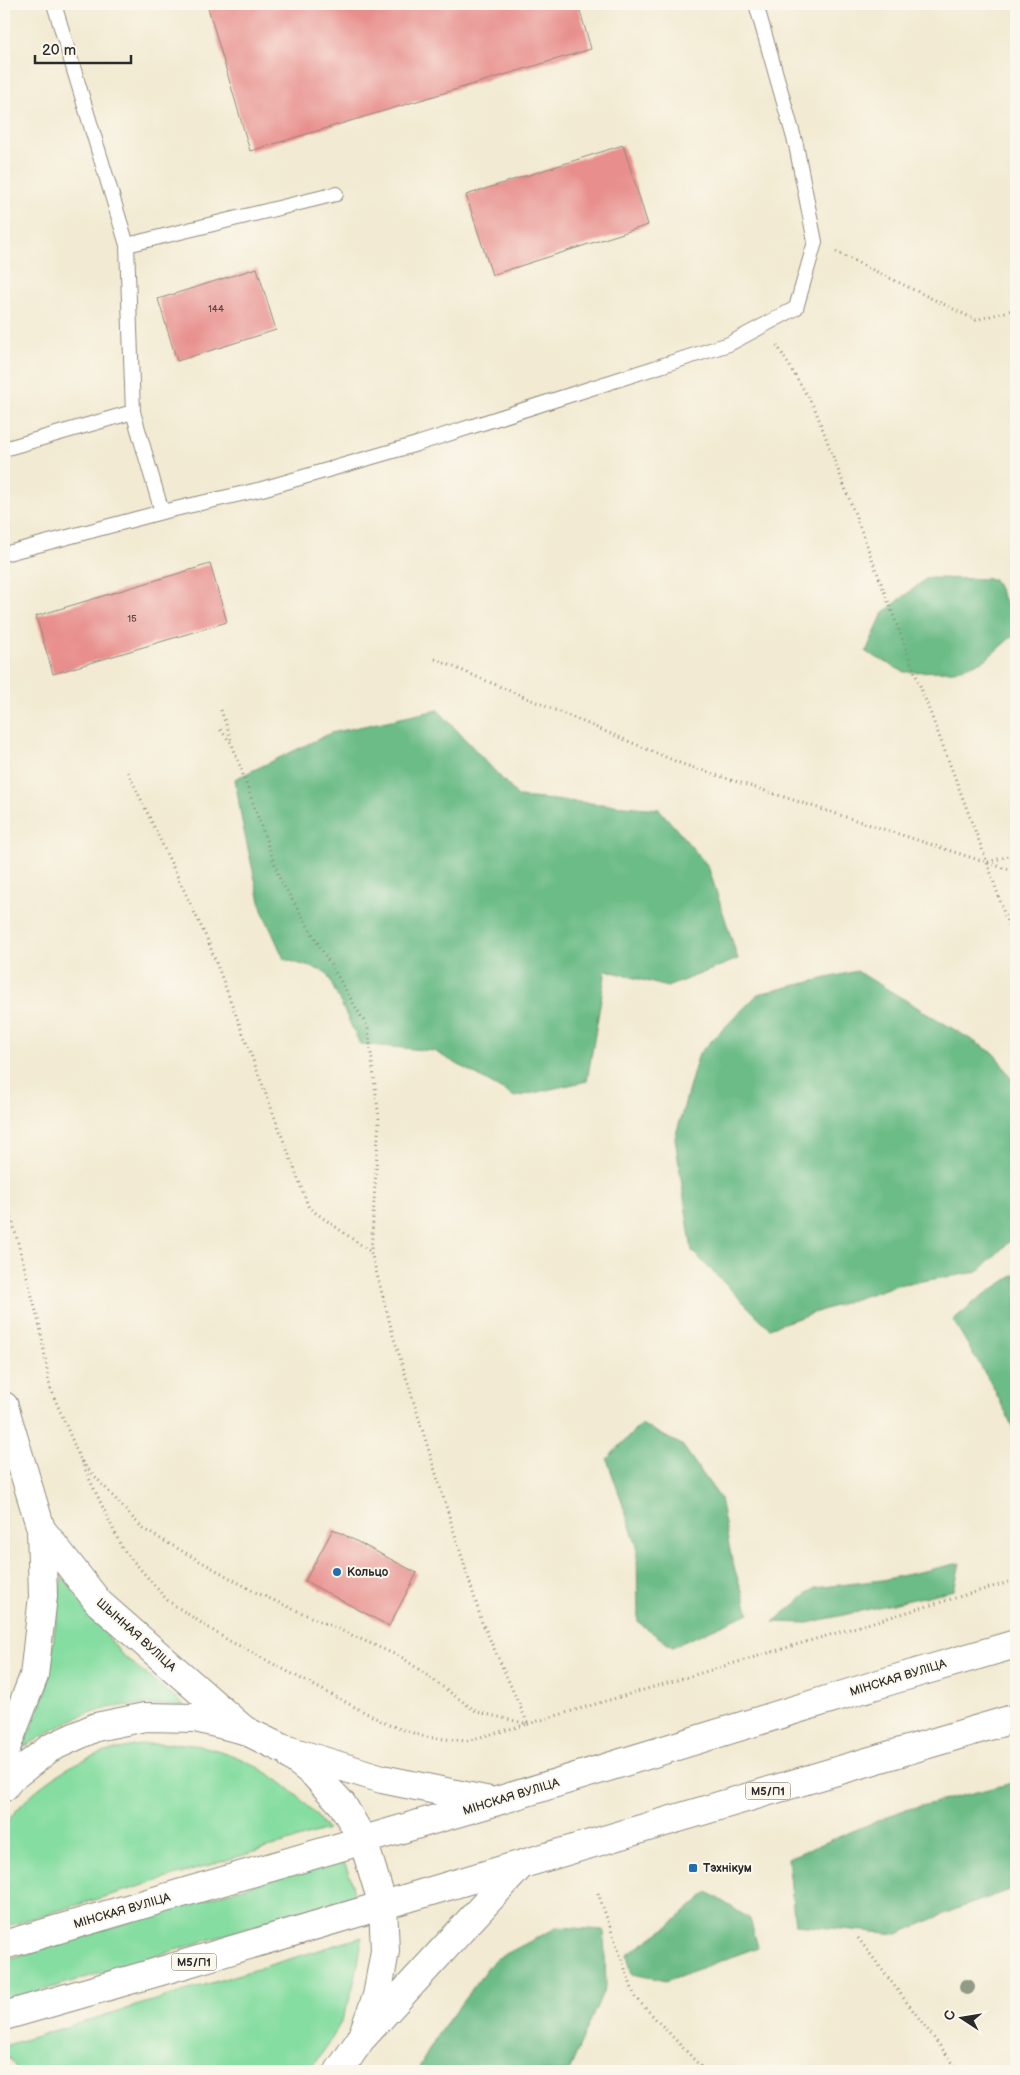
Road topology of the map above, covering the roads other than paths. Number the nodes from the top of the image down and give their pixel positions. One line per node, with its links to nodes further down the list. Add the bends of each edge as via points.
1 (54, 4): 4 (lane)
2 (756, 4): 7 (lane, via 796,145 815,242 796,308 729,344 417,444 262,489)
3 (336, 194): 4 (lane)
4 (128, 245): 5 (lane)
5 (133, 412): 6 (lane); 7 (lane)
6 (4, 449)
7 (162, 512): 8 (lane)
8 (4, 554)
9 (4, 1406): 10 (main road, ШЫННАЯ ВУЛІЦА)
10 (41, 1529): 13 (main road, ШЫННАЯ ВУЛІЦА, via 99,1603); 15 (main road, ШЫННАЯ ВУЛІЦА, via 43,1596 34,1676)
11 (1016, 1644): 17 (main road, МІНСКАЯ ВУЛІЦА)
12 (1016, 1718): 19 (main road, М5/П1)
13 (244, 1730): 14 (main road); 16 (main road, via 195,1718 153,1717 96,1727 50,1748)
14 (281, 1748): 17 (main road, via 382,1779); 18 (main road, via 314,1774 342,1804)
15 (4, 1753)
16 (4, 1787)
17 (494, 1802): 18 (main road, МІНСКАЯ ВУЛІЦА)
18 (363, 1840): 20 (main road); 21 (main road, МІНСКАЯ ВУЛІЦА)
19 (521, 1865): 20 (main road, М5/П1); 23 (main road)
20 (383, 1905): 22 (main road, М5/П1); 23 (main road, via 385,1951 378,1996)
21 (4, 1945)
22 (4, 2016)
23 (361, 2039): 24 (main road)
24 (339, 2071)

